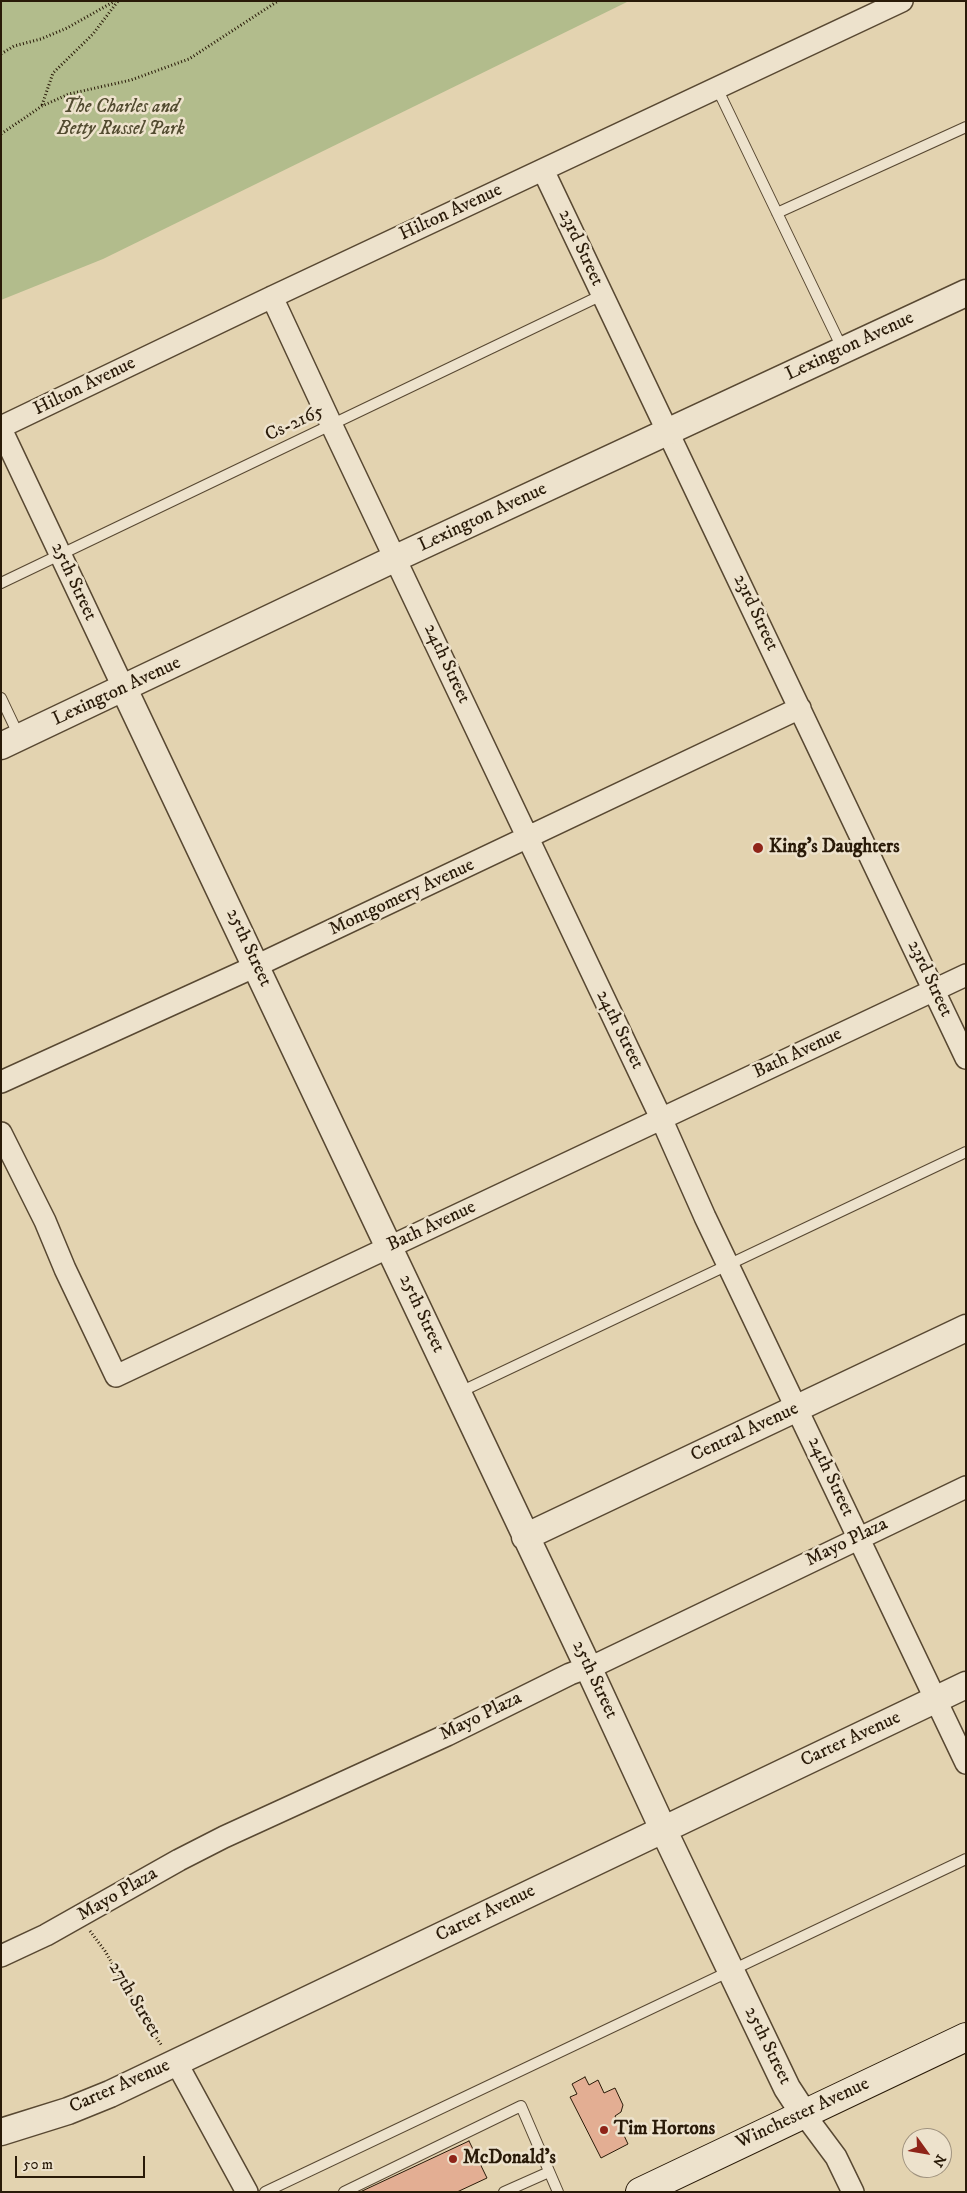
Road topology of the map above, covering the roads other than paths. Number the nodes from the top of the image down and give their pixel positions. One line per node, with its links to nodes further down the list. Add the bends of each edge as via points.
1 (902, 1): 2 (street, Hilton Avenue)
2 (717, 88): 4 (street, Hilton Avenue); 5 (lane)
3 (966, 127): 5 (lane)
4 (543, 170): 7 (street, 23rd Street); 8 (street, Hilton Avenue)
5 (777, 213): 9 (lane)
6 (966, 293): 9 (street, Lexington Avenue)
7 (602, 295): 10 (lane, Cs-2165); 12 (street, 23rd Street)
8 (272, 297): 10 (street, 24th Street); 11 (street, Hilton Avenue)
9 (843, 350): 12 (street, Lexington Avenue)
10 (332, 426): 13 (lane, Cs-2165); 14 (street, 24th Street)
11 (1, 428): 13 (street, 25th Street)
12 (669, 432): 14 (street, Lexington Avenue); 18 (street, 23rd Street)
13 (60, 555): 15 (lane, Cs-2165); 16 (street, 25th Street)
14 (396, 558): 16 (street, Lexington Avenue); 20 (street, 24th Street)
15 (1, 583)
16 (124, 689): 19 (street, Lexington Avenue); 21 (street, 25th Street)
17 (1, 698): 19 (lane)
18 (800, 708): 20 (street, Montgomery Avenue); 23 (street, 23rd Street)
19 (11, 742)
20 (528, 838): 21 (street, Montgomery Avenue); 26 (street, 24th Street)
21 (256, 966): 25 (street, Montgomery Avenue); 29 (street, 25th Street)
22 (966, 975): 23 (street, Bath Avenue)
23 (934, 990): 24 (street, 23rd Street); 26 (street, Bath Avenue)
24 (966, 1058)
25 (1, 1082)
26 (661, 1118): 29 (street, Bath Avenue); 30 (street, 24th Street)
27 (1, 1133): 29 (street, Bath Avenue, via 116,1376)
28 (966, 1152): 30 (lane)
29 (390, 1248): 32 (street, 25th Street)
30 (729, 1264): 32 (lane); 33 (street, 24th Street)
31 (966, 1328): 33 (street, Central Avenue)
32 (457, 1393): 35 (street, 25th Street)
33 (798, 1408): 35 (street, Central Avenue); 36 (street, 24th Street)
34 (966, 1487): 36 (street, Mayo Plaza)
35 (525, 1537): 37 (street, 25th Street)
36 (858, 1537): 37 (street, Mayo Plaza); 39 (street, 24th Street)
37 (588, 1667): 41 (street, 25th Street); 43 (street, Mayo Plaza, via 194,1852)
38 (966, 1685): 39 (street, Carter Avenue)
39 (936, 1700): 40 (street, 24th Street); 41 (street, Carter Avenue)
40 (966, 1763)
41 (663, 1829): 44 (street, 25th Street); 46 (street, Carter Avenue)
42 (966, 1859): 44 (lane)
43 (1, 1956)
44 (731, 1971): 47 (street, 25th Street, via 787,2088); 51 (lane)
45 (966, 2037): 47 (main road, Winchester Avenue)
46 (176, 2062): 48 (street, Carter Avenue, via 76,2108); 50 (street)
47 (804, 2114): 55 (main road, Winchester Avenue); 56 (street, 25th Street, via 832,2150)
48 (1, 2132)
49 (549, 2172): 52 (lane, via 521,2106); 53 (lane); 54 (lane)
50 (247, 2192)
51 (266, 2192)
52 (344, 2192)
53 (504, 2192)
54 (558, 2192)
55 (640, 2192)
56 (853, 2192)

